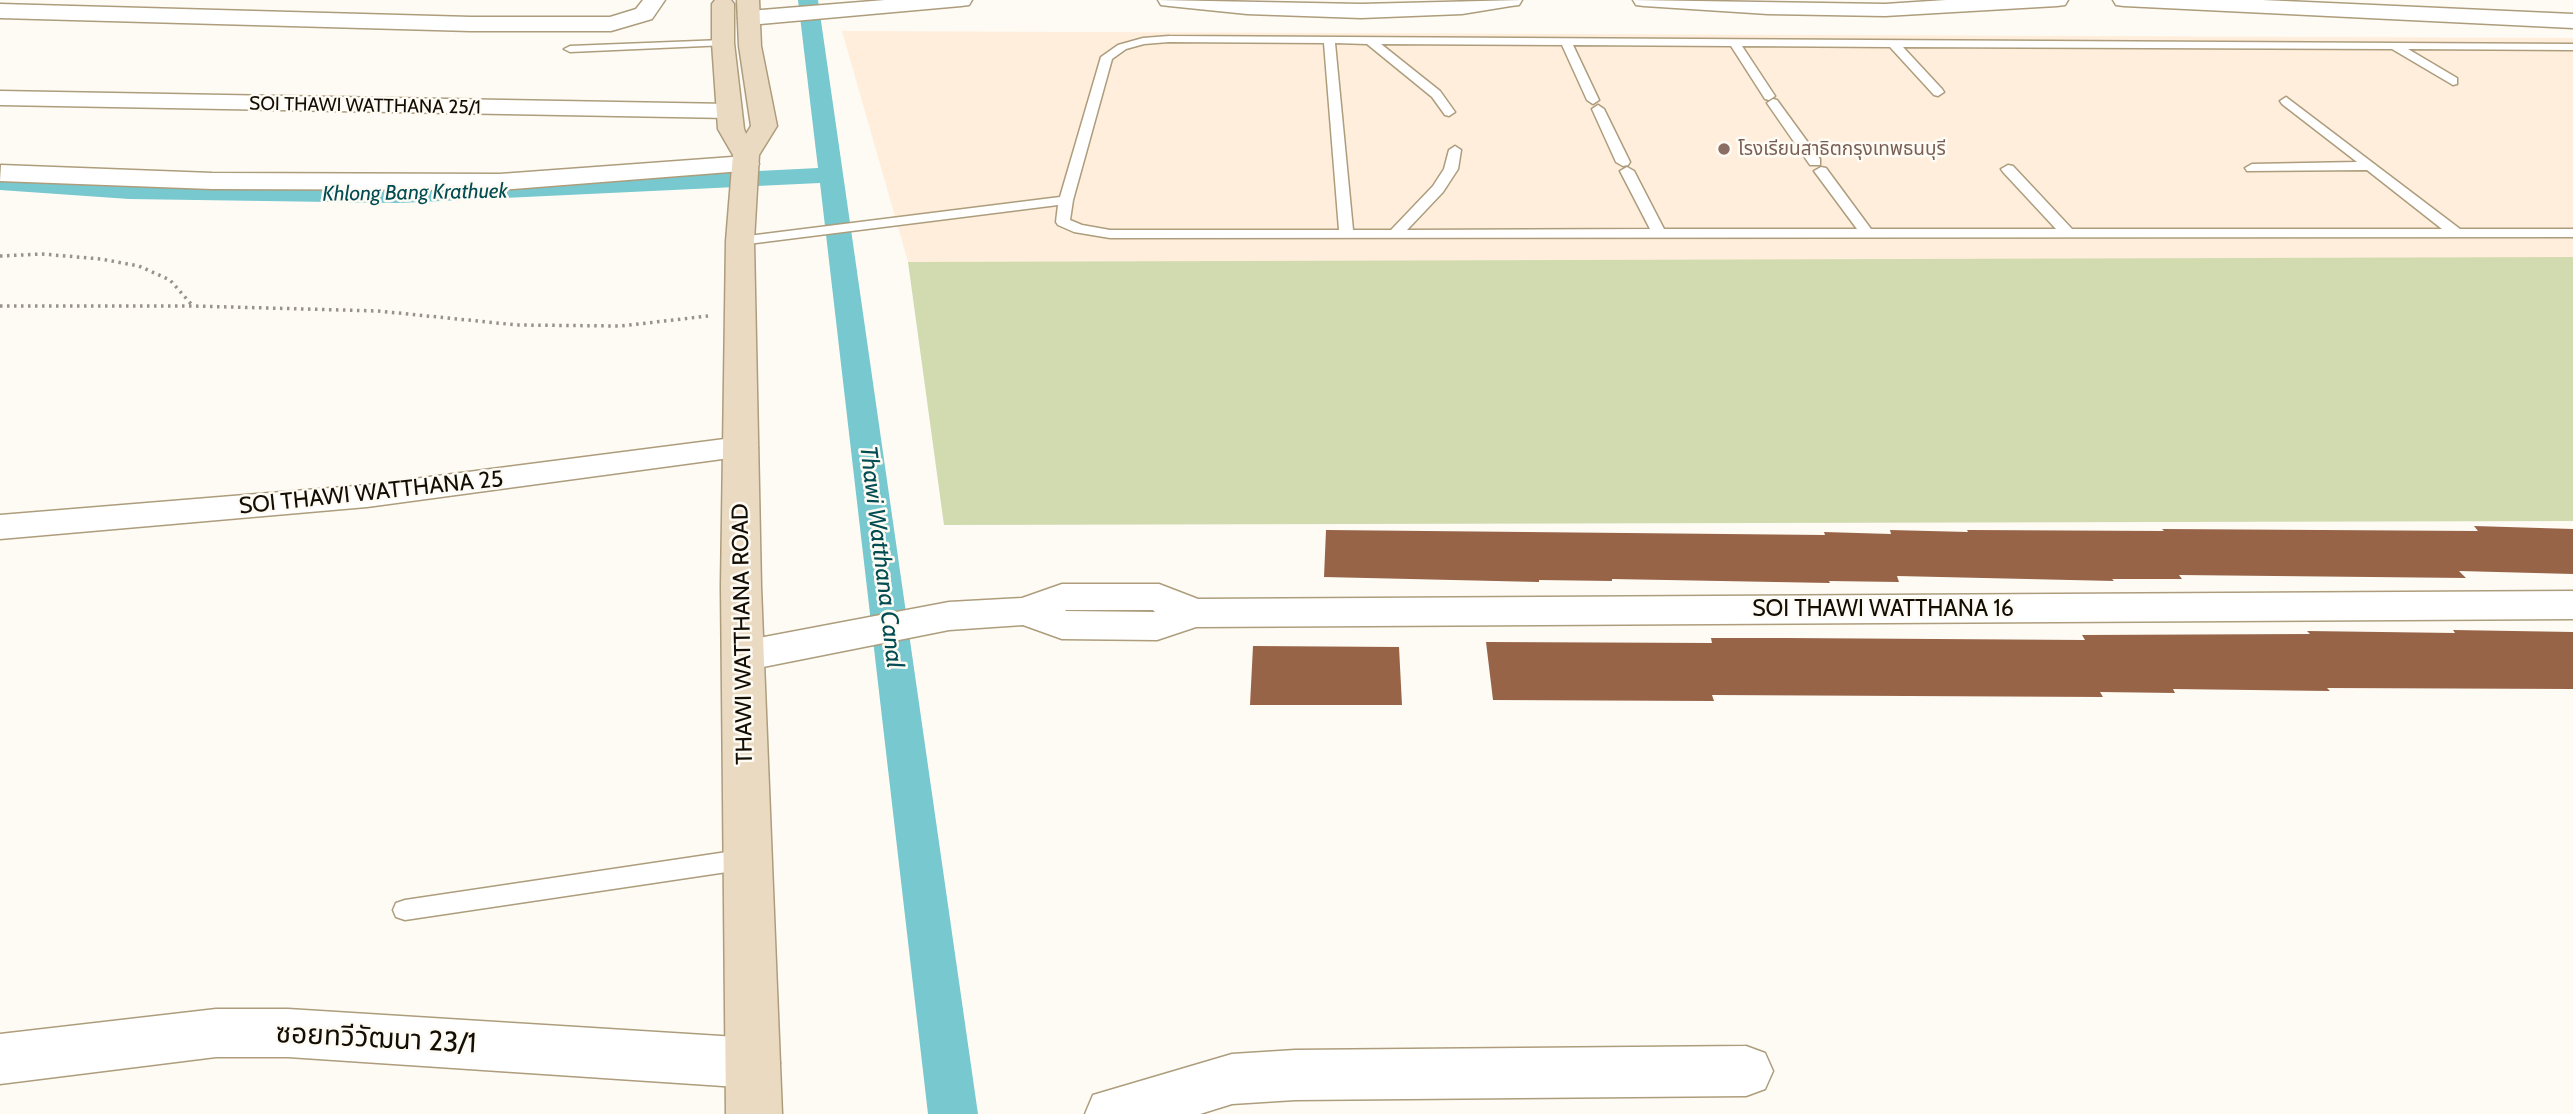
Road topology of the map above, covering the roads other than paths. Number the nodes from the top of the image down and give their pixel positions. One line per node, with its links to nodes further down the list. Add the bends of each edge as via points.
1 (653, 0): 13 (street, via 644,14 611,24)
2 (723, 0): 19 (main road)
3 (961, 0): 12 (street, via 785,15)
4 (1170, 0): 10 (street)
5 (1511, 0): 10 (street, via 1462,8 1361,11 1235,8)
6 (1644, 0): 11 (street)
7 (1668, 0): 11 (street)
8 (2057, 0): 11 (street, via 1885,10)
9 (2124, 0): 14 (street)
10 (1209, 1)
11 (1661, 1)
12 (749, 9): 34 (main road, THAWI WATTHANA ROAD, via 750,46 764,126)
13 (0, 11)
14 (2573, 21)
15 (1329, 40): 16 (lane); 36 (lane, via 1169,39 1122,47 1107,57); 39 (lane)
16 (1370, 40): 17 (lane); 29 (lane, via 1436,94)
17 (1566, 41): 18 (lane); 42 (lane)
18 (1734, 42): 20 (lane); 43 (lane)
19 (723, 43): 23 (lane); 28 (main road)
20 (1893, 43): 21 (lane); 25 (lane)
21 (2393, 46): 22 (lane); 24 (lane)
22 (2573, 47)
23 (570, 49)
24 (2454, 81)
25 (1937, 92)
26 (0, 98): 28 (street, SOI THAWI WATTHANA 25/1)
27 (2286, 101): 31 (lane)
28 (729, 111): 34 (main road)
29 (1448, 112)
30 (1455, 149): 40 (lane, via 1451,169 1437,190)
31 (2370, 166): 32 (lane); 38 (lane)
32 (2252, 168)
33 (2008, 169): 37 (lane)
34 (745, 170): 35 (street, via 500,182 306,183); 44 (main road, THAWI WATTHANA ROAD)
35 (1, 173)
36 (1066, 200): 39 (lane, via 1063,222 1110,234); 44 (lane)
37 (2067, 232): 38 (lane); 43 (lane)
38 (2455, 232): 41 (lane)
39 (1346, 233): 40 (lane)
40 (1396, 233): 42 (lane)
41 (2573, 233)
42 (1660, 235): 43 (lane)
43 (1868, 235)
44 (740, 241): 45 (main road, THAWI WATTHANA ROAD)
45 (740, 448): 46 (street, SOI THAWI WATTHANA 25, via 367,496); 48 (main road, THAWI WATTHANA ROAD)
46 (0, 527)
47 (2573, 605): 48 (street, SOI THAWI WATTHANA 16, via 1194,613 1157,626 1062,625 1027,611 949,616)
48 (743, 656): 49 (main road, THAWI WATTHANA ROAD)
49 (747, 859): 50 (lane); 53 (main road, THAWI WATTHANA ROAD)
50 (405, 910)
51 (0, 1059): 53 (street, ซอยทวีวัฒนา 23/1, via 216,1033 288,1032)
52 (1746, 1071): 54 (street, via 1232,1079)
53 (753, 1089)
54 (1114, 1114)

